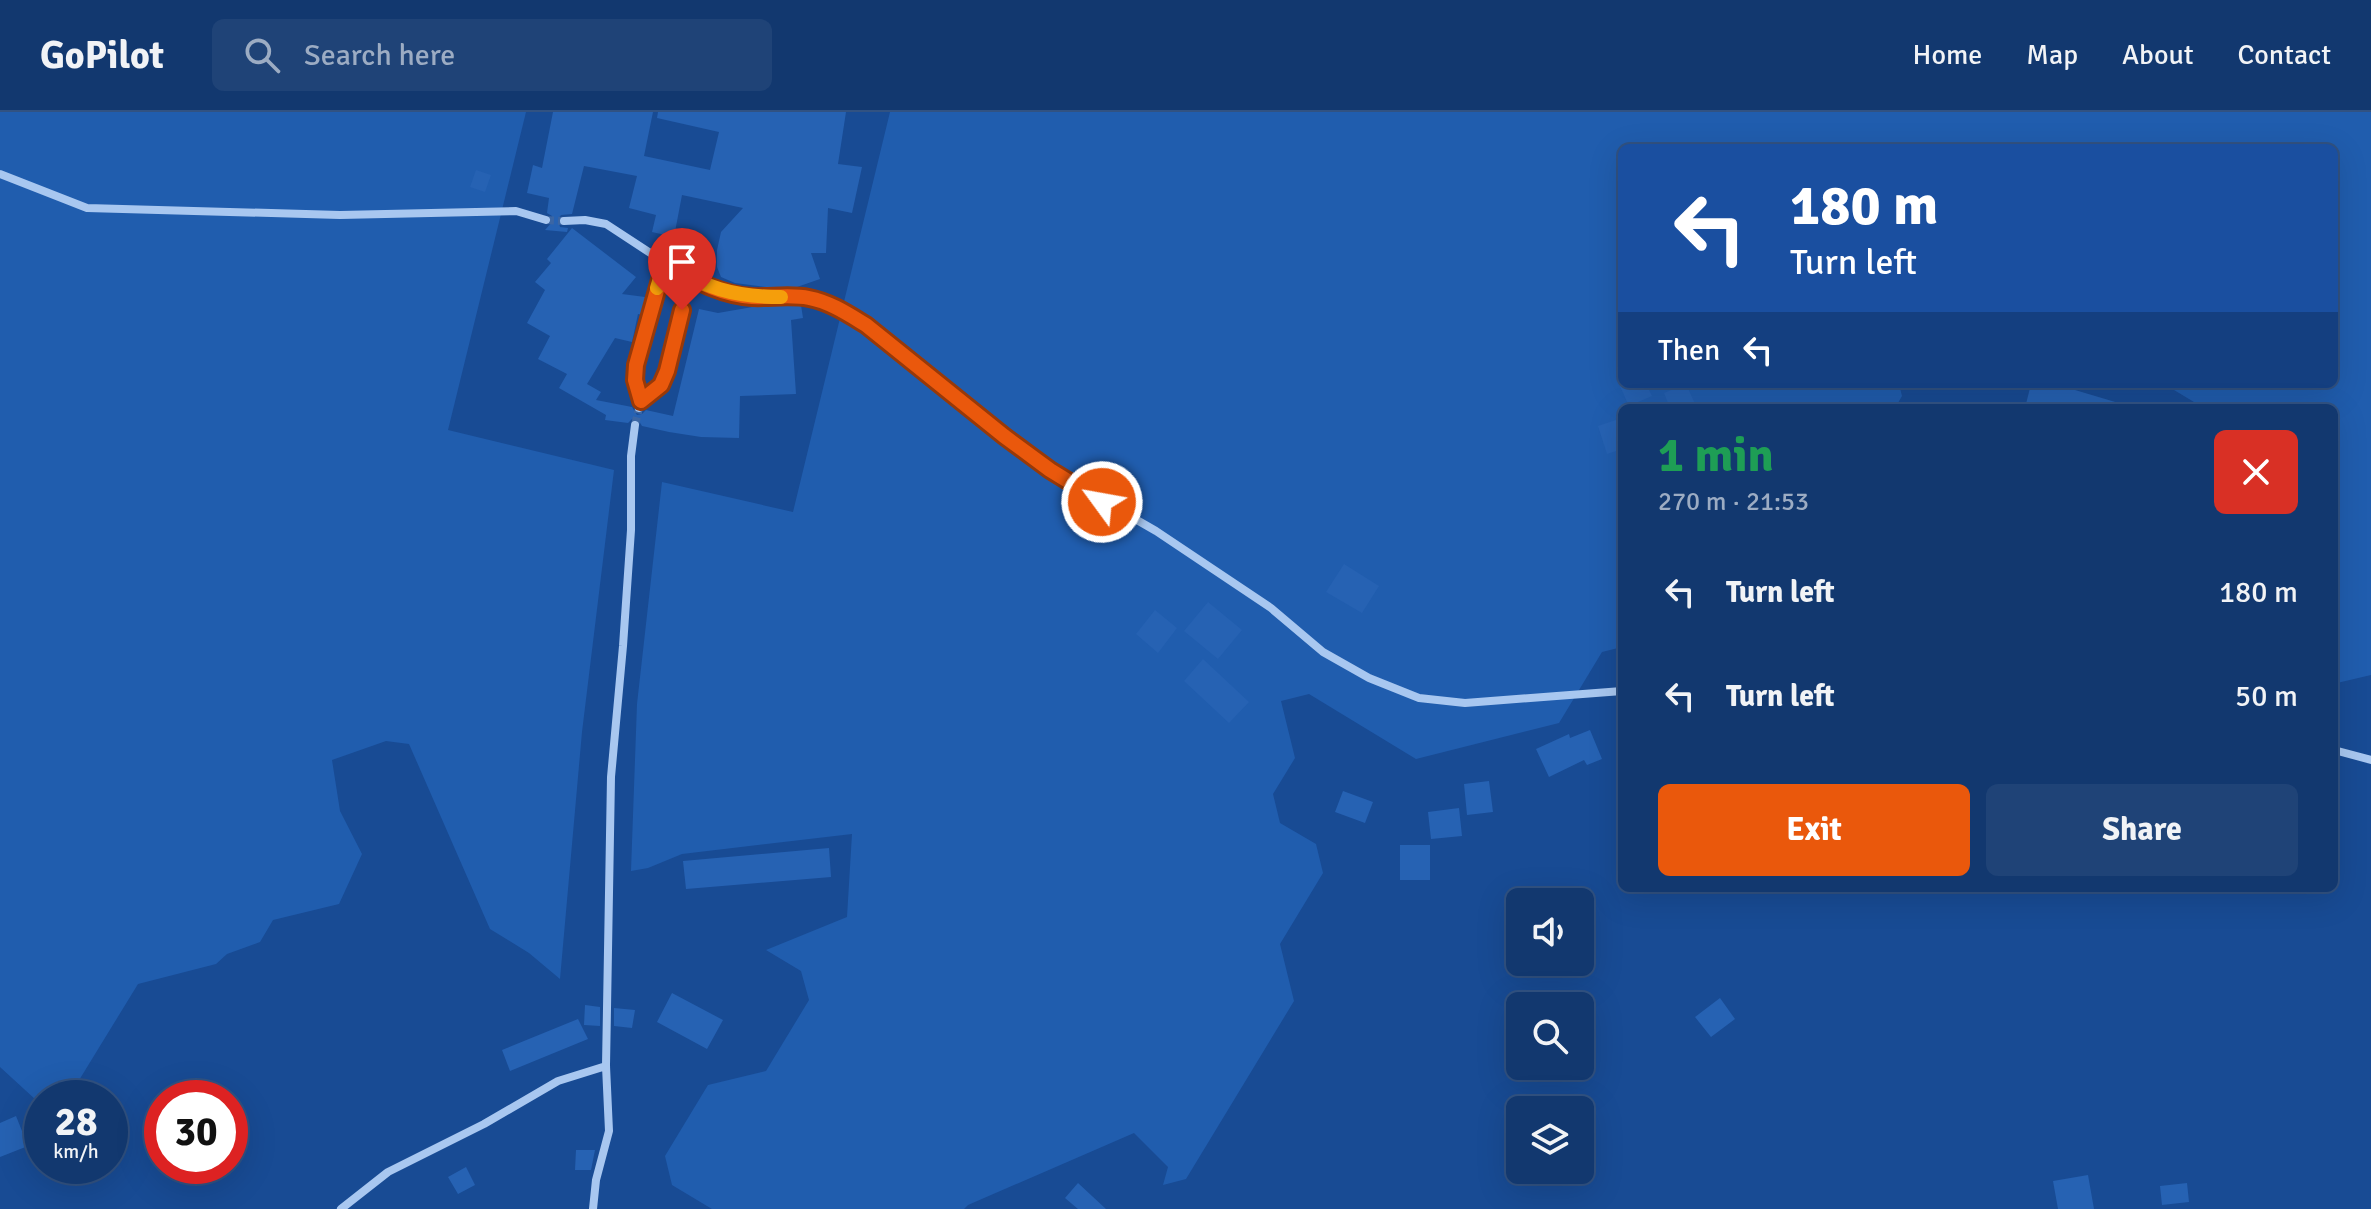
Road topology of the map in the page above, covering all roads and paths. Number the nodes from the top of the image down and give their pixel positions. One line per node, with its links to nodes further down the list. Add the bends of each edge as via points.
1 (0, 174): 2 (street, via 87,208 340,215 516,211)
2 (546, 220)
3 (564, 221): 4 (street, via 606,224)
4 (665, 262): 5 (street); 5 (street, via 636,365 640,405 661,385 667,371)
5 (690, 279): 7 (street, via 751,297 809,298 866,325 1050,470 1156,531 1271,608 1323,652 1369,678 1419,698 1465,703)
6 (635, 425): 10 (street, via 611,777)
7 (1618, 691)
8 (2338, 751): 9 (street)
9 (2371, 760)
10 (606, 1066): 11 (street, via 558,1081 388,1172); 12 (street, via 609,1131)
11 (341, 1209)
12 (593, 1209)

